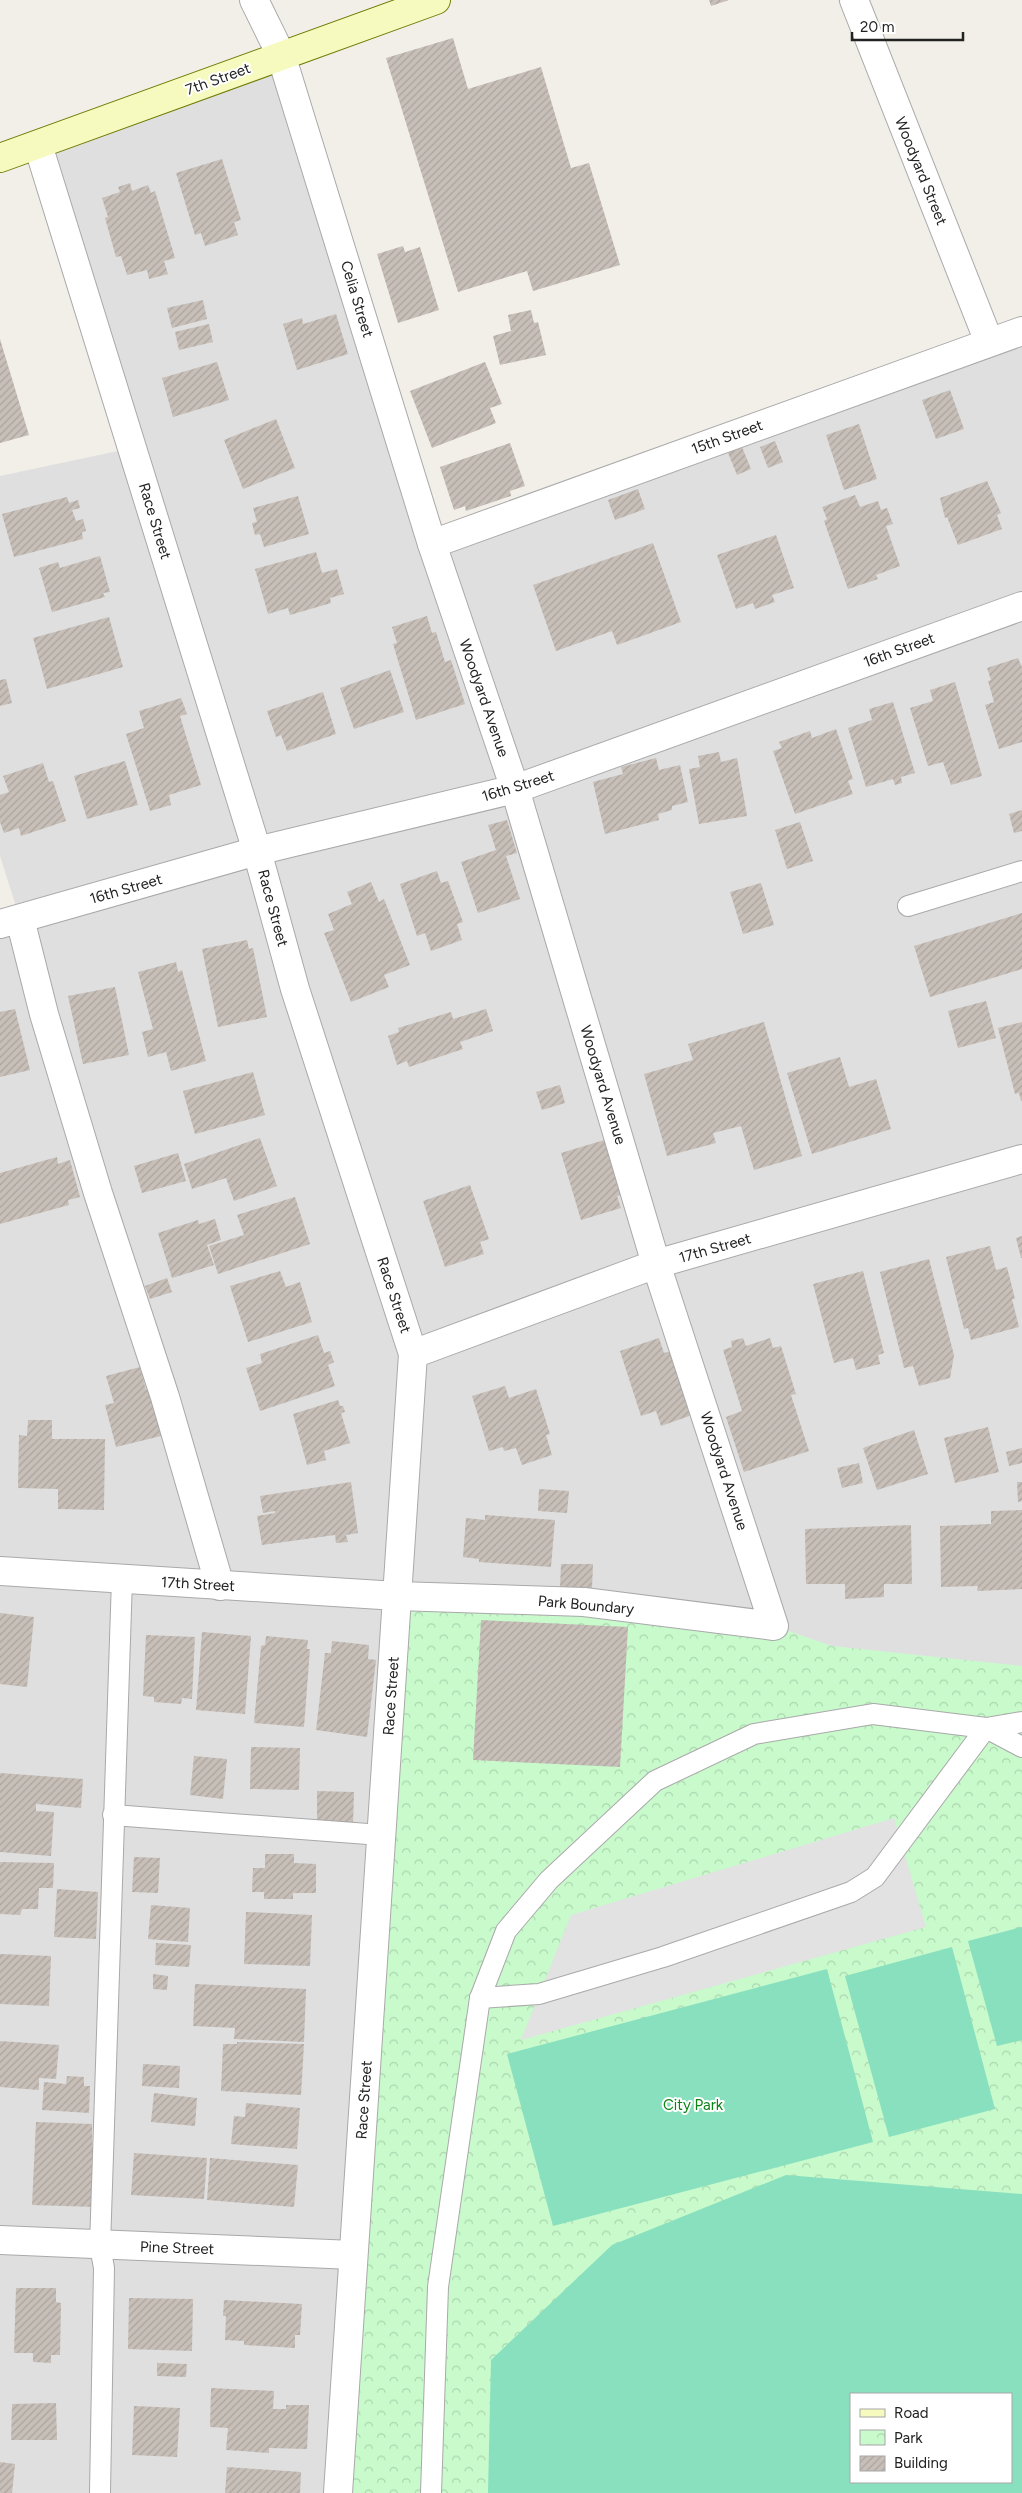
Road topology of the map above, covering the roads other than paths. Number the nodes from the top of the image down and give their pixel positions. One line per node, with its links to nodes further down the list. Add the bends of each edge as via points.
1 (254, 0): 4 (street, Celia Street)
2 (436, 0): 4 (main road, 7th Street)
3 (854, 0): 8 (street, Woodyard Street)
4 (281, 55): 5 (main road, 7th Street); 9 (street, Celia Street)
5 (38, 145): 6 (main road, 7th Street); 12 (street, Race Street)
6 (0, 158)
7 (1022, 331): 8 (street, 15th Street)
8 (989, 342): 9 (street, 15th Street)
9 (432, 544): 11 (street, Woodyard Avenue)
10 (1022, 606): 11 (street, 16th Street)
11 (515, 789): 12 (street, 16th Street); 17 (street, Woodyard Avenue)
12 (257, 851): 15 (street, 16th Street); 18 (street, Race Street, via 295,989)
13 (1022, 872): 14 (lane)
14 (908, 906)
15 (10, 921): 21 (street, via 44,1014 86,1156 165,1398)
16 (1022, 1159): 17 (street, 17th Street)
17 (656, 1264): 18 (street, 17th Street); 23 (street, Woodyard Avenue)
18 (413, 1354): 22 (street, Race Street)
19 (0, 1571): 20 (street, 17th Street)
20 (122, 1579): 21 (street, 17th Street); 27 (lane)
21 (220, 1586): 22 (street, 17th Street)
22 (397, 1596): 23 (street, Park Boundary, via 584,1602); 28 (street, Race Street)
23 (774, 1626)
24 (1022, 1722): 25 (lane)
25 (986, 1728): 26 (lane); 29 (lane, via 875,1877 852,1892 663,1957 540,1994); 29 (lane, via 874,1714 754,1734 655,1781 549,1880 506,1931)
26 (1022, 1747)
27 (112, 1815): 28 (lane); 31 (lane)
28 (381, 1835): 32 (street, Race Street)
29 (480, 1998): 35 (lane, via 438,2287)
30 (0, 2240): 31 (street, Pine Street)
31 (100, 2246): 32 (street, Pine Street); 33 (lane, via 104,2268)
32 (353, 2255): 34 (street, Race Street)
33 (100, 2493)
34 (338, 2493)
35 (431, 2493)

